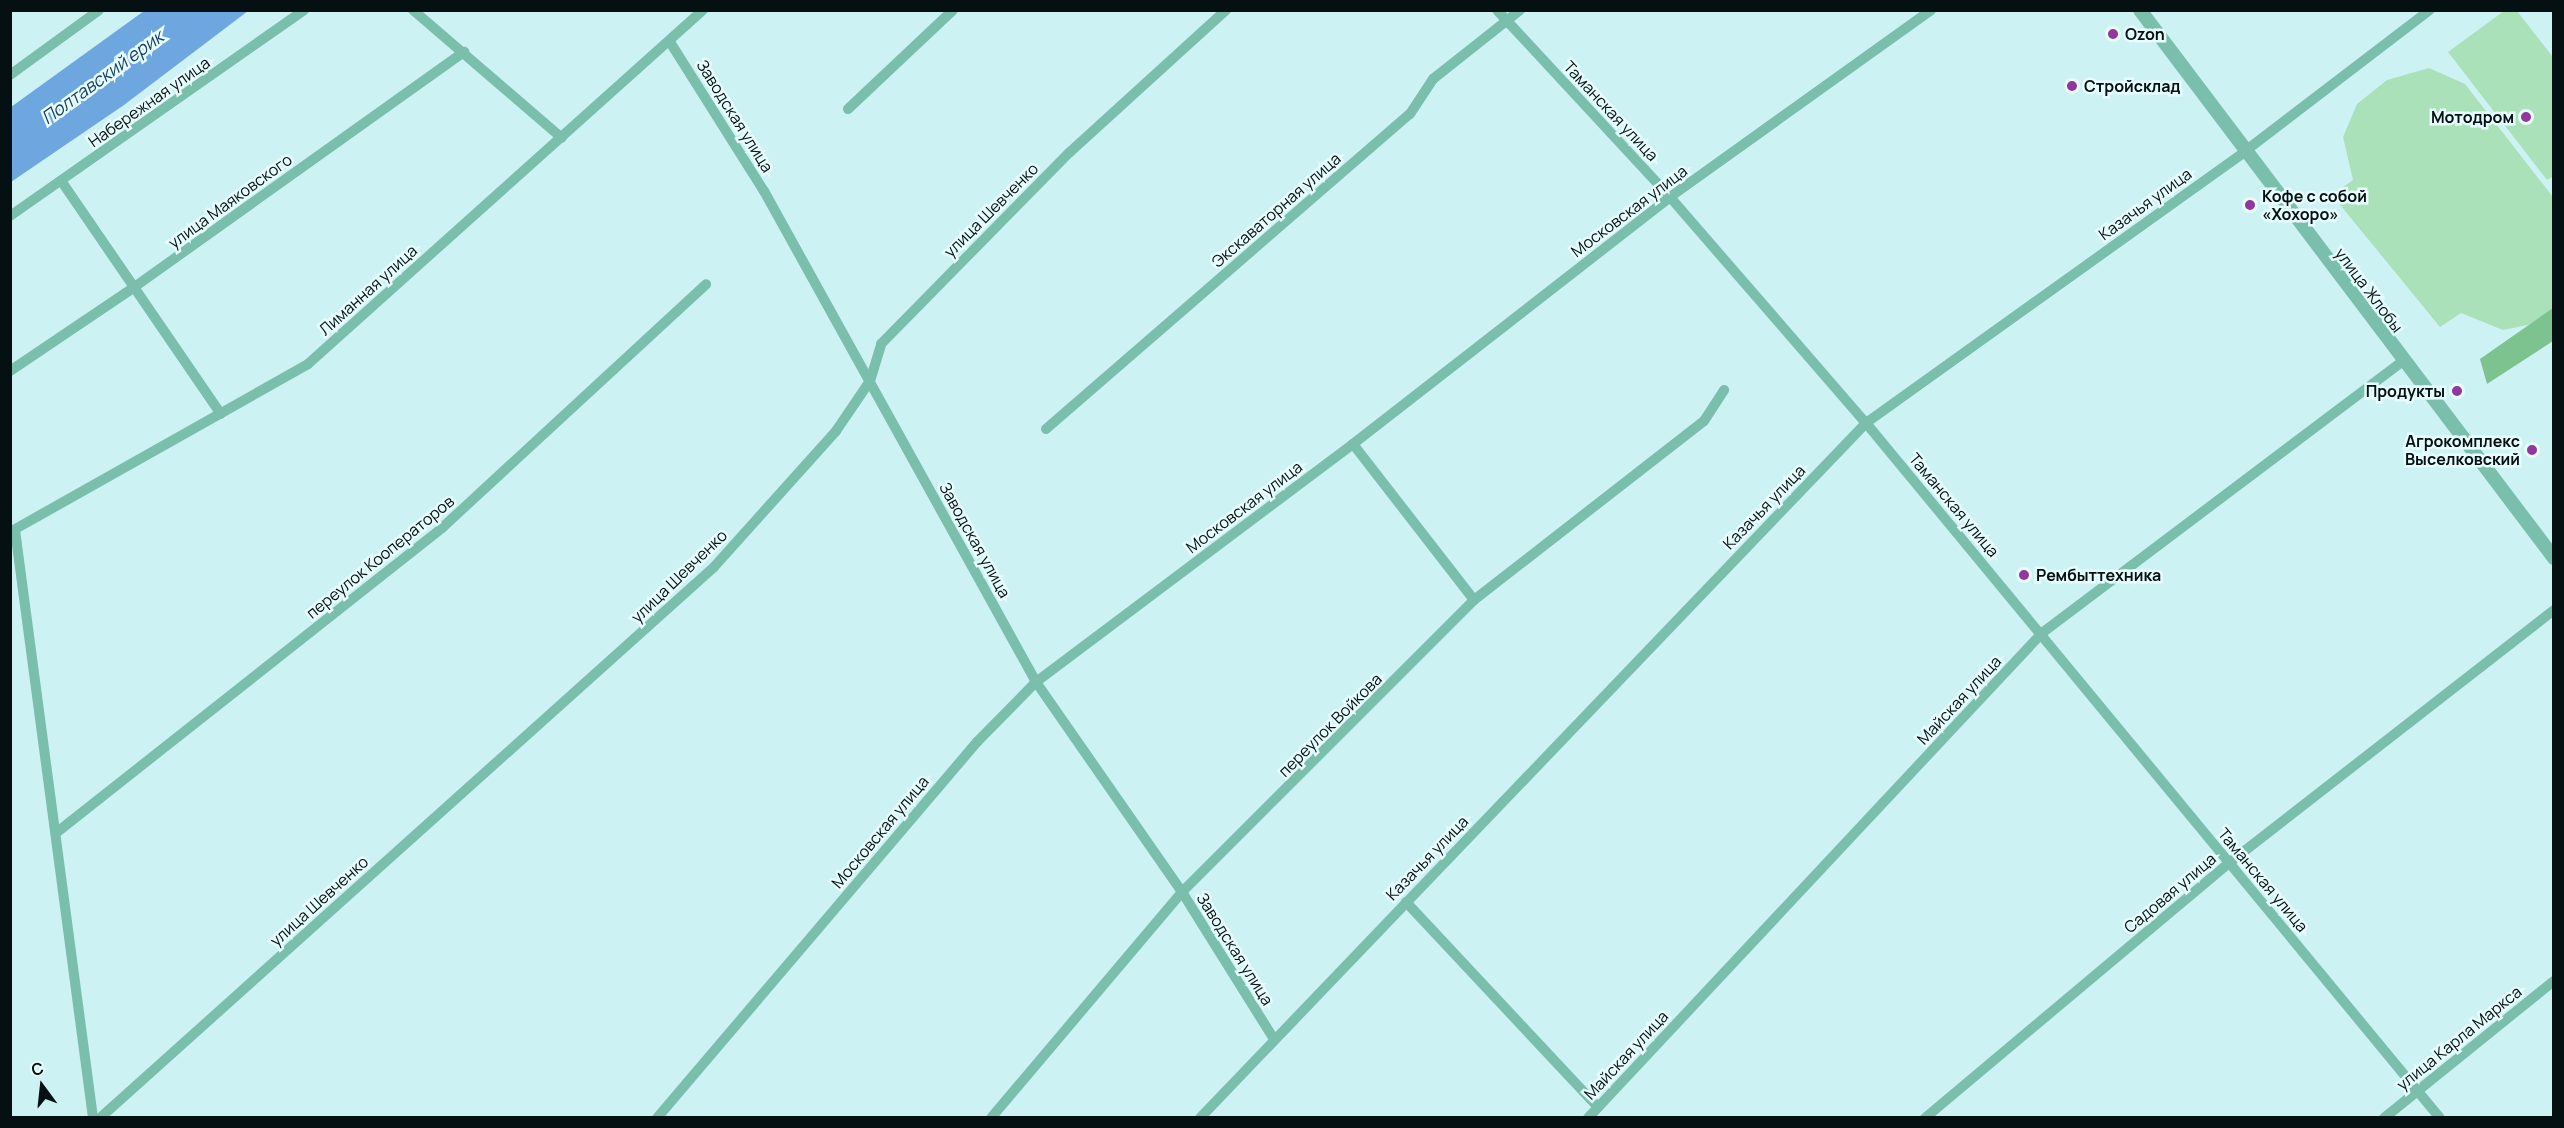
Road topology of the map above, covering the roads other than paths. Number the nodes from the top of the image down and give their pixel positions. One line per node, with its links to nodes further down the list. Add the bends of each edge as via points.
1 (99, 10): 15 (street)
2 (304, 10): 19 (street, Набережная улица)
3 (413, 10): 14 (street)
4 (703, 10): 13 (street, Лиманная улица)
5 (953, 10): 16 (street)
6 (1226, 10): 26 (street, улица Шевченко, via 1070,152 881,344)
7 (1497, 10): 12 (street, Таманская улица)
8 (1520, 10): 12 (street, Экскаваторная улица)
9 (1931, 10): 20 (street, Московская улица)
10 (2140, 10): 18 (street, улица Жлобы)
11 (2430, 10): 18 (street, Казачья улица)
12 (1507, 21): 20 (street, Таманская улица); 30 (street, Экскаваторная улица, via 1433,79 1410,114)
13 (670, 42): 17 (street, Лиманная улица); 26 (street, Заводская улица, via 764,191)
14 (464, 52): 17 (street); 23 (street, улица Маяковского)
15 (10, 75)
16 (848, 110)
17 (562, 138): 28 (street, Лиманная улица, via 308,364)
18 (2244, 152): 24 (street, улица Жлобы); 29 (street, Казачья улица)
19 (62, 182): 21 (street, Набережная улица); 23 (street)
20 (1670, 197): 29 (street, Таманская улица); 31 (street, Московская улица)
21 (10, 216)
22 (706, 284): 38 (street, переулок Кооператоров, via 443,527)
23 (133, 288): 25 (street, улица Маяковского); 28 (street)
24 (2403, 361): 33 (street, улица Жлобы); 36 (street, Майская улица)
25 (10, 371)
26 (870, 381): 37 (street, Заводская улица); 48 (street, улица Шевченко, via 836,431 714,567)
27 (1724, 390): 34 (street, переулок Войкова, via 1704,421)
28 (221, 414): 32 (street, Лиманная улица)
29 (1866, 423): 36 (street, Таманская улица); 41 (street, Казачья улица)
30 (1046, 429)
31 (1353, 444): 34 (street); 37 (street, Московская улица)
32 (13, 531): 38 (street)
33 (2553, 558)
34 (1474, 600): 40 (street, переулок Войкова)
35 (2553, 610): 39 (street, Садовая улица)
36 (2042, 633): 39 (street, Таманская улица); 45 (street, Майская улица)
37 (1036, 682): 40 (street, Заводская улица); 49 (street, Московская улица, via 977,742)
38 (56, 833): 47 (street)
39 (2229, 863): 44 (street, Таманская улица); 52 (street, Садовая улица)
40 (1182, 891): 43 (street, Заводская улица); 50 (street, переулок Войкова)
41 (1406, 902): 43 (street, Казачья улица); 45 (street)
42 (2553, 981): 44 (street, улица Карла Маркса)
43 (1274, 1039): 51 (street, Казачья улица)
44 (2418, 1090): 53 (street, улица Карла Маркса); 54 (street, Таманская улица)
45 (1598, 1107): 46 (street, Майская улица)
46 (1588, 1117)
47 (93, 1118)
48 (100, 1118)
49 (657, 1118)
50 (991, 1118)
51 (1200, 1118)
52 (1925, 1118)
53 (2384, 1118)
54 (2440, 1118)

